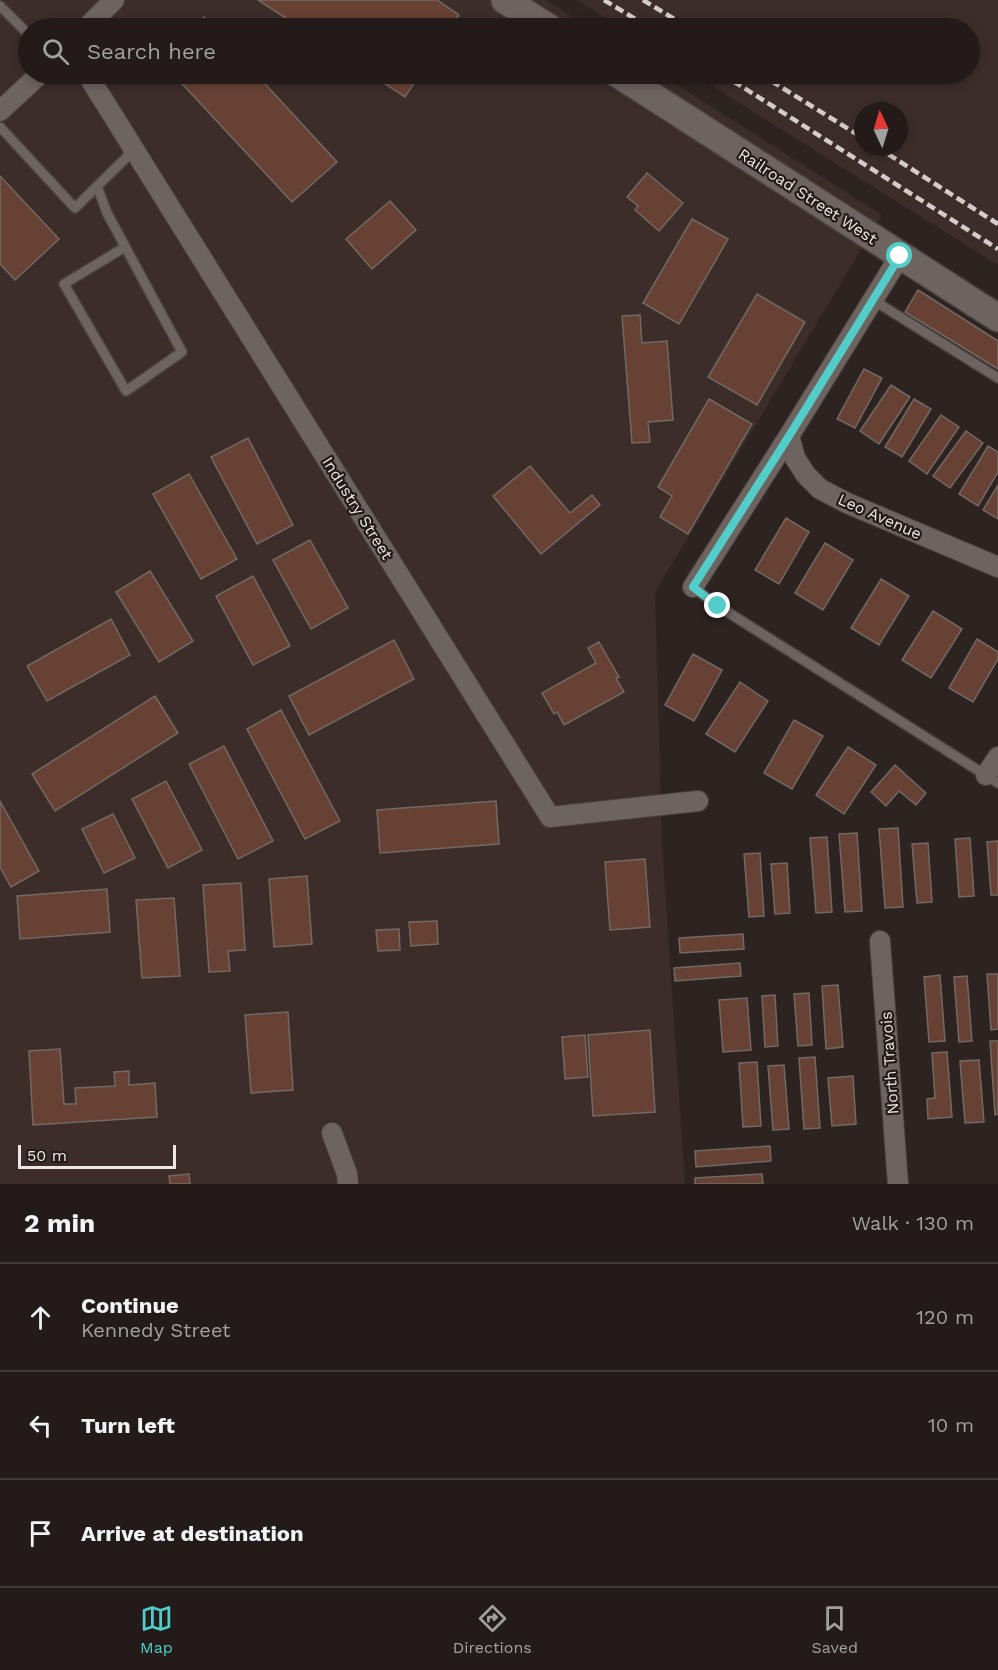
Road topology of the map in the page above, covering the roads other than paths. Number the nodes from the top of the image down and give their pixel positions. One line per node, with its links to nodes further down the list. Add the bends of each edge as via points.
1 (114, 0): 4 (street)
2 (505, 0): 5 (street)
3 (0, 6): 6 (lane)
4 (96, 18)
5 (533, 18)
6 (18, 24)
7 (29, 84): 10 (street)
8 (93, 84): 12 (street, Industry Street)
9 (633, 84): 15 (street, Railroad Street West)
10 (0, 111)
11 (0, 127): 13 (lane, via 75,208)
12 (135, 150): 13 (lane); 24 (street, Industry Street, via 550,816)
13 (97, 186): 14 (lane)
14 (125, 247): 14 (lane, via 182,352 126,391 64,284)
15 (900, 256): 16 (street); 17 (street, Railroad Street West)
16 (873, 300): 18 (lane); 19 (street)
17 (998, 318)
18 (998, 378)
19 (789, 436): 20 (street, Leo Avenue, via 795,458 820,489); 21 (street)
20 (998, 567)
21 (693, 587): 23 (lane)
22 (998, 757): 23 (street)
23 (992, 779)
24 (698, 801)
25 (880, 941): 28 (street, North Travois)
26 (332, 1133): 27 (street)
27 (348, 1184)
28 (898, 1184)

